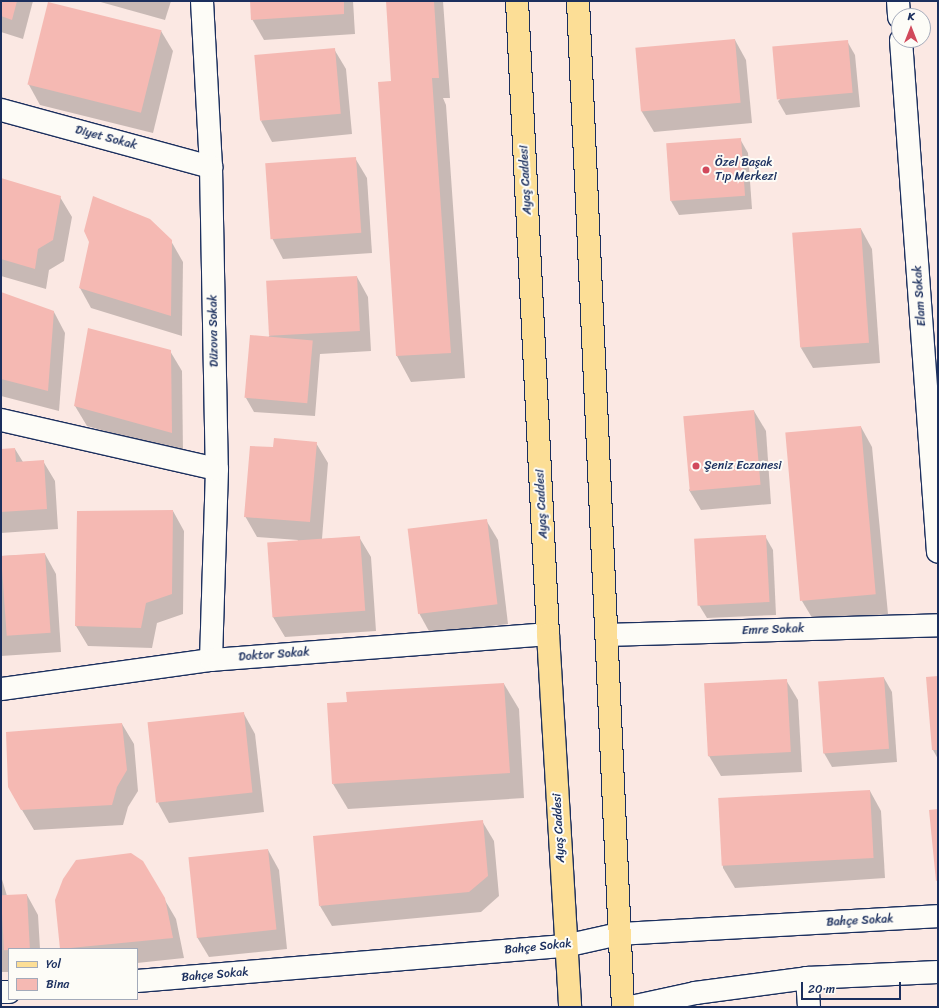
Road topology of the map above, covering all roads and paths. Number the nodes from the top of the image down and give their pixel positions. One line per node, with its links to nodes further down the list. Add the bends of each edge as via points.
1 (202, 1): 6 (street, Düzova Sokak)
2 (517, 1): 12 (main road, Ayaş Caddesi)
3 (578, 1): 13 (main road)
4 (902, 48): 7 (street, Elam Sokak)
5 (1, 110): 6 (street, Diyet Sokak)
6 (211, 167): 9 (street, Düzova Sokak)
7 (931, 345): 10 (street, Elam Sokak)
8 (1, 420): 9 (street)
9 (217, 469): 14 (street, Düzova Sokak)
10 (938, 552)
11 (938, 625): 13 (street, Emre Sokak)
12 (548, 634): 14 (street, Doktor Sokak); 18 (main road, Ayaş Caddesi)
13 (608, 635): 17 (main road)
14 (211, 660): 15 (street, Doktor Sokak)
15 (1, 689)
16 (938, 916): 17 (street, Bahçe Sokak)
17 (619, 934): 18 (street, Bahçe Sokak); 23 (main road)
18 (565, 946): 21 (street, Bahçe Sokak); 22 (main road, Ayaş Caddesi)
19 (938, 972): 20 (street)
20 (806, 978): 24 (street, via 695,993); 25 (street)
21 (138, 981)
22 (570, 1007)
23 (623, 1007)
24 (631, 1007)
25 (809, 1007)

